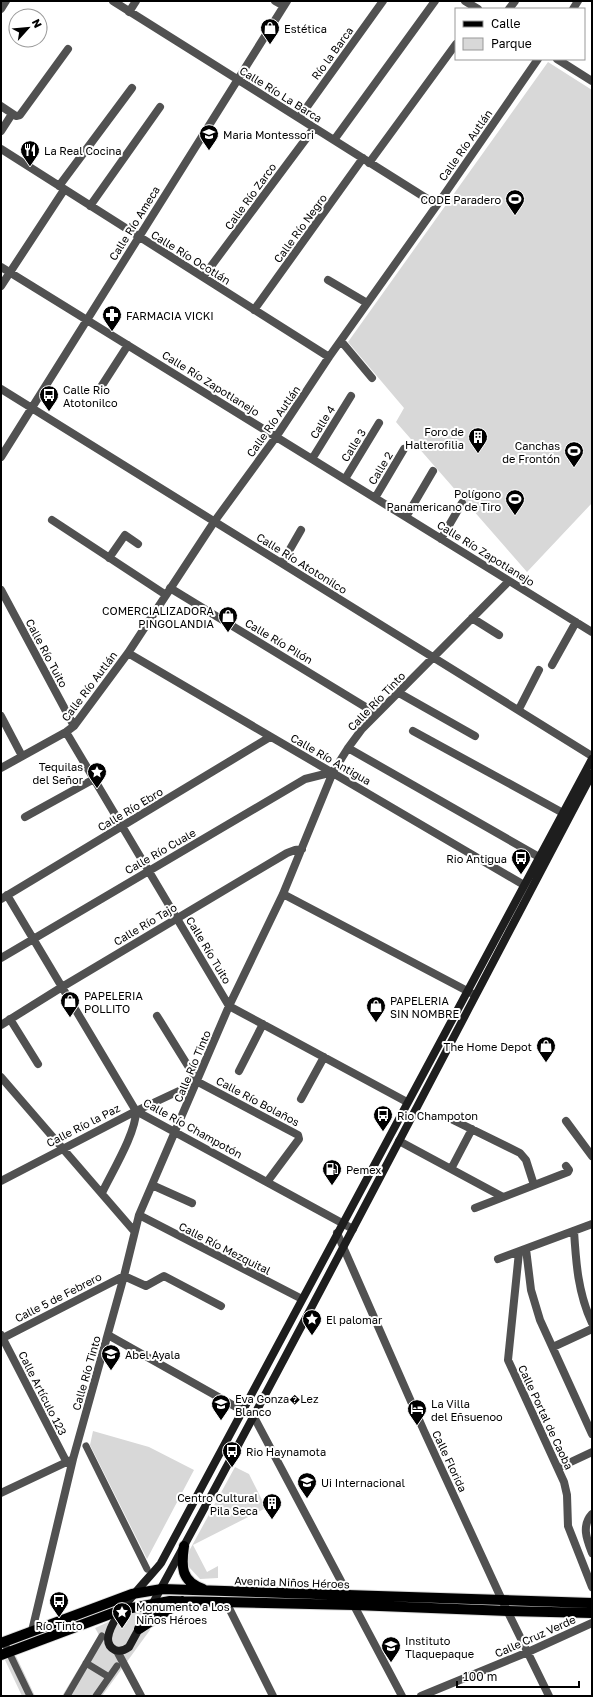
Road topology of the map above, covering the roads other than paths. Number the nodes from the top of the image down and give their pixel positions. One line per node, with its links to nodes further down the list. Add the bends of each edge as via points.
1 (6, 1): 10 (street)
2 (113, 1): 11 (street, Calle Río La Barca)
3 (136, 1): 11 (street)
4 (275, 1): 8 (street)
5 (383, 1): 22 (street, Río la Barca)
6 (435, 1): 25 (street)
7 (465, 1): 9 (street)
8 (286, 4): 16 (street, Calle Río Ameca)
9 (476, 8)
10 (1, 9)
11 (129, 12): 16 (street, Calle Río La Barca)
12 (455, 45): 27 (street, Calle Río Negro)
13 (68, 49): 21 (street, via 21,114)
14 (537, 60): 29 (street, Calle Río Autlán)
15 (559, 60): 17 (street)
16 (238, 80): 22 (street, Calle Río La Barca); 31 (street, Calle Río Ameca)
17 (592, 81)
18 (132, 88): 28 (street)
19 (1, 106): 21 (street)
20 (160, 107): 30 (street)
21 (12, 114): 24 (street)
22 (299, 118): 23 (street, Calle Río La Barca)
23 (314, 128): 25 (street, Calle Río La Barca); 34 (street, Calle Río Zarco)
24 (1, 131)
25 (334, 140): 27 (street, Calle Río La Barca)
26 (1, 149): 28 (street, Calle Río Ocotlán)
27 (366, 161): 29 (street, Calle Río La Barca); 38 (street, Calle Río Negro)
28 (62, 188): 30 (street, Calle Río Ocotlán); 33 (street)
29 (437, 205): 37 (street, Calle Río Autlán)
30 (90, 206): 31 (street, Calle Río Ocotlán)
31 (139, 237): 34 (street, Calle Río Ocotlán); 39 (street, Calle Río Ameca)
32 (1, 267): 33 (street, Calle Río Zapotlanejo)
33 (10, 273): 36 (street); 39 (street, Calle Río Zapotlanejo)
34 (203, 277): 38 (street, Calle Río Ocotlán)
35 (328, 280): 37 (street)
36 (1, 286)
37 (368, 303): 40 (street, Calle Río Autlán)
38 (254, 310): 42 (street, Calle Río Ocotlán)
39 (87, 319): 41 (street, Calle Río Zapotlanejo); 47 (street, Calle Río Ameca)
40 (341, 341): 42 (street, Calle Río Autlán); 43 (street)
41 (128, 345): 45 (street); 49 (street, Calle Río Zapotlanejo)
42 (329, 357): 49 (street, Calle Río Autlán)
43 (372, 378)
44 (1, 389): 47 (street, Calle Río Atotonilco)
45 (98, 390)
46 (351, 396): 52 (street, Calle 4)
47 (31, 407): 51 (street, Calle Río Ameca); 59 (street, Calle Río Atotonilco)
48 (379, 423): 54 (street, Calle 3)
49 (276, 437): 52 (street, Calle Río Zapotlanejo); 59 (street, Calle Río Autlán)
50 (404, 449): 55 (street, Calle 2)
51 (1, 457)
52 (312, 459): 54 (street, Calle Río Zapotlanejo)
53 (433, 471): 57 (street)
54 (345, 479): 55 (street, Calle Río Zapotlanejo)
55 (375, 498): 57 (street, Calle Río Zapotlanejo)
56 (462, 503): 61 (street)
57 (406, 517): 61 (street, Calle Río Zapotlanejo)
58 (52, 520): 63 (street, Calle Río Pilón)
59 (214, 522): 64 (street, Calle Río Atotonilco); 67 (street, Calle Río Autlán)
60 (301, 530): 64 (street)
61 (442, 539): 65 (street, Calle Río Zapotlanejo)
62 (138, 544): 63 (street, via 125,535)
63 (109, 558): 67 (street, Calle Río Pilón)
64 (282, 563): 73 (street, Calle Río Atotonilco)
65 (509, 581): 68 (street, Calle Río Tinto); 69 (street, Calle Río Zapotlanejo)
66 (1, 590): 80 (street, Calle Río Tuito)
67 (168, 591): 72 (street, Calle Río Autlán); 78 (street, Calle Río Pilón)
68 (472, 618): 71 (street); 73 (street, Calle Río Tinto)
69 (576, 622): 70 (street, Calle Río Zapotlanejo); 74 (street)
70 (592, 632)
71 (499, 635)
72 (128, 653): 80 (street, Calle Río Autlán); 84 (street, Calle Río Antigua)
73 (434, 658): 76 (street, Calle Río Tinto); 77 (street, Calle Río Atotonilco)
74 (552, 665)
75 (539, 670): 77 (street)
76 (399, 693): 78 (street, Calle Río Tinto); 83 (street)
77 (519, 709): 87 (street, Calle Río Atotonilco)
78 (377, 714): 85 (street, Calle Río Tinto)
79 (1, 716): 86 (street)
80 (74, 726): 82 (street, Calle Río Autlán)
81 (413, 731): 93 (street)
82 (66, 732): 86 (street, Calle Río Autlán); 92 (street, Calle Río Tuito)
83 (475, 736)
84 (270, 737): 90 (street, Calle Río Antigua); 95 (street, Calle Río Ebro)
85 (348, 748): 90 (street, Calle Río Tinto); 97 (street)
86 (22, 756): 89 (street, Calle Río Autlán)
87 (592, 756)
88 (592, 759): 93 (main road)
89 (1, 768)
90 (333, 772): 96 (street, Calle Río Tinto); 98 (street, Calle Río Cuale, via 305,779); 99 (street, Calle Río Antigua)
91 (592, 774): 107 (main road)
92 (94, 779): 94 (street); 95 (street, Calle Río Tuito)
93 (563, 812): 97 (main road)
94 (25, 817)
95 (122, 826): 98 (street, Calle Río Tuito); 101 (street, Calle Río Ebro)
96 (302, 849): 100 (street, Calle Río Tinto); 102 (street, Calle Río Tajo, via 287,853)
97 (539, 857): 99 (main road)
98 (149, 870): 102 (street, Calle Río Tuito); 103 (street, Calle Río Cuale)
99 (524, 885): 106 (main road)
100 (283, 894): 106 (street); 108 (street, Calle Río Tinto)
101 (4, 897): 103 (street, Calle Río Champotón)
102 (177, 918): 105 (street, Calle Río Tajo); 108 (street, Calle Río Tuito)
103 (33, 939): 104 (street, Calle Río Cuale); 105 (street, Calle Río Champotón)
104 (1, 958)
105 (62, 986): 110 (street, Calle Río Tajo); 120 (street, Calle Río Champotón)
106 (467, 991): 107 (street); 119 (main road)
107 (476, 995): 125 (main road)
108 (230, 1006): 111 (street); 117 (street, Calle Río Tinto)
109 (157, 1016): 117 (street)
110 (10, 1019): 112 (street, Calle Río Tajo); 114 (street)
111 (263, 1024): 113 (street); 115 (street)
112 (1, 1025)
113 (324, 1057): 118 (street); 119 (street)
114 (38, 1064)
115 (239, 1071)
116 (1, 1077): 126 (street)
117 (198, 1082): 120 (street, Calle Río la Paz); 124 (street, Calle Río Tinto); 131 (street, Calle Río Bolaños, via 298,1135 299,1139)
118 (301, 1099)
119 (408, 1102): 139 (main road)
120 (136, 1111): 124 (street, Calle Río Champotón); 126 (street, Calle Río la Paz); 134 (street, via 132,1130)
121 (447, 1117): 123 (street)
122 (566, 1121): 127 (street)
123 (472, 1129): 129 (street); 133 (street, via 524,1156)
124 (175, 1132): 131 (street, Calle Río Champotón); 132 (street, Calle Río Tinto)
125 (399, 1141): 129 (street); 141 (main road)
126 (63, 1148): 130 (street, Calle Río la Paz); 134 (street)
127 (592, 1156)
128 (566, 1166): 133 (street, via 569,1172)
129 (451, 1169): 135 (street)
130 (1, 1181)
131 (267, 1182): 139 (street, Calle Río Champotón)
132 (152, 1185): 136 (street); 138 (street, Calle Río Tinto)
133 (534, 1185): 135 (street)
134 (102, 1193): 142 (street)
135 (503, 1197): 137 (street)
136 (192, 1203)
137 (475, 1208)
138 (139, 1215): 142 (street, Calle Río Tinto); 149 (street, Calle Río Mezquital)
139 (342, 1223): 141 (street, Calle Río Champotón); 144 (main road)
140 (592, 1224): 143 (street)
141 (353, 1229): 145 (main road)
142 (134, 1230): 148 (street, Calle Río Tinto)
143 (574, 1231): 146 (street); 151 (street, via 576,1272)
144 (337, 1233): 145 (street, Calle Florida); 149 (main road)
145 (343, 1247): 157 (main road); 176 (street, Calle Florida)
146 (523, 1250): 147 (street); 155 (street, via 533,1299); 162 (street, Calle Portal de Caoba, via 508,1360)
147 (498, 1260)
148 (124, 1276): 150 (street, via 146,1286 164,1276); 153 (street, Calle Río Tinto); 154 (street, Calle 5 de Febrero)
149 (302, 1300): 156 (main road)
150 (221, 1306)
151 (592, 1323)
152 (592, 1329): 155 (street)
153 (108, 1335): 156 (street); 161 (street, Calle Río Tinto)
154 (1, 1337): 161 (street, Calle Artículo 123)
155 (553, 1347): 158 (street)
156 (243, 1410): 157 (street); 173 (main road, via 161,1563)
157 (254, 1417): 166 (main road); 174 (street)
158 (592, 1434)
159 (86, 1446): 169 (street)
160 (592, 1452): 162 (street)
161 (70, 1460): 163 (street); 186 (street, Calle Río Tinto)
162 (558, 1468): 167 (street, Calle Portal de Caoba, via 566,1489 568,1526)
163 (1, 1492)
164 (592, 1514): 165 (street, via 585,1528)
165 (587, 1541): 167 (street); 168 (street)
166 (184, 1546): 171 (main road); 172 (main road, via 182,1564 186,1576 193,1584)
167 (576, 1546): 170 (street, Calle Portal de Caoba)
168 (592, 1553)
169 (147, 1569)
170 (592, 1587)
171 (162, 1589): 172 (main road, Avenida Niños Héroes); 173 (main road, Avenida Niños Héroes); 178 (main road)
172 (207, 1591): 174 (main road, Avenida Niños Héroes)
173 (132, 1594): 181 (main road); 186 (main road, Avenida Niños Héroes)
174 (349, 1595): 176 (main road, Avenida Niños Héroes); 180 (street)
175 (184, 1600): 177 (main road, Avenida Niños Héroes); 178 (main road, Avenida Niños Héroes); 185 (main road)
176 (502, 1600): 179 (main road, Avenida Niños Héroes); 182 (street, Calle Florida)
177 (226, 1602): 180 (main road, Avenida Niños Héroes); 199 (street)
178 (153, 1603): 181 (main road, Avenida Niños Héroes); 185 (main road)
179 (592, 1603)
180 (354, 1605): 182 (main road, Avenida Niños Héroes); 200 (street)
181 (121, 1610): 189 (main road, via 107,1635 110,1647); 191 (main road, Avenida Niños Héroes)
182 (508, 1611): 183 (main road, Avenida Niños Héroes); 190 (street, Calle Florida)
183 (592, 1613)
184 (592, 1623): 190 (street, Calle Cruz Verde)
185 (139, 1630): 189 (main road, via 126,1650)
186 (32, 1631): 188 (main road, Avenida Niños Héroes)
187 (102, 1636): 192 (street)
188 (2, 1640): 191 (street)
189 (118, 1651): 198 (street)
190 (528, 1652): 201 (street, Calle Cruz Verde); 202 (street, Calle Florida)
191 (5, 1653): 195 (street)
192 (86, 1663): 194 (street); 196 (street)
193 (117, 1666): 194 (street)
194 (109, 1678): 197 (street)
195 (30, 1696)
196 (67, 1696)
197 (96, 1696)
198 (141, 1696)
199 (273, 1696)
200 (402, 1696)
201 (421, 1696)
202 (549, 1696)

